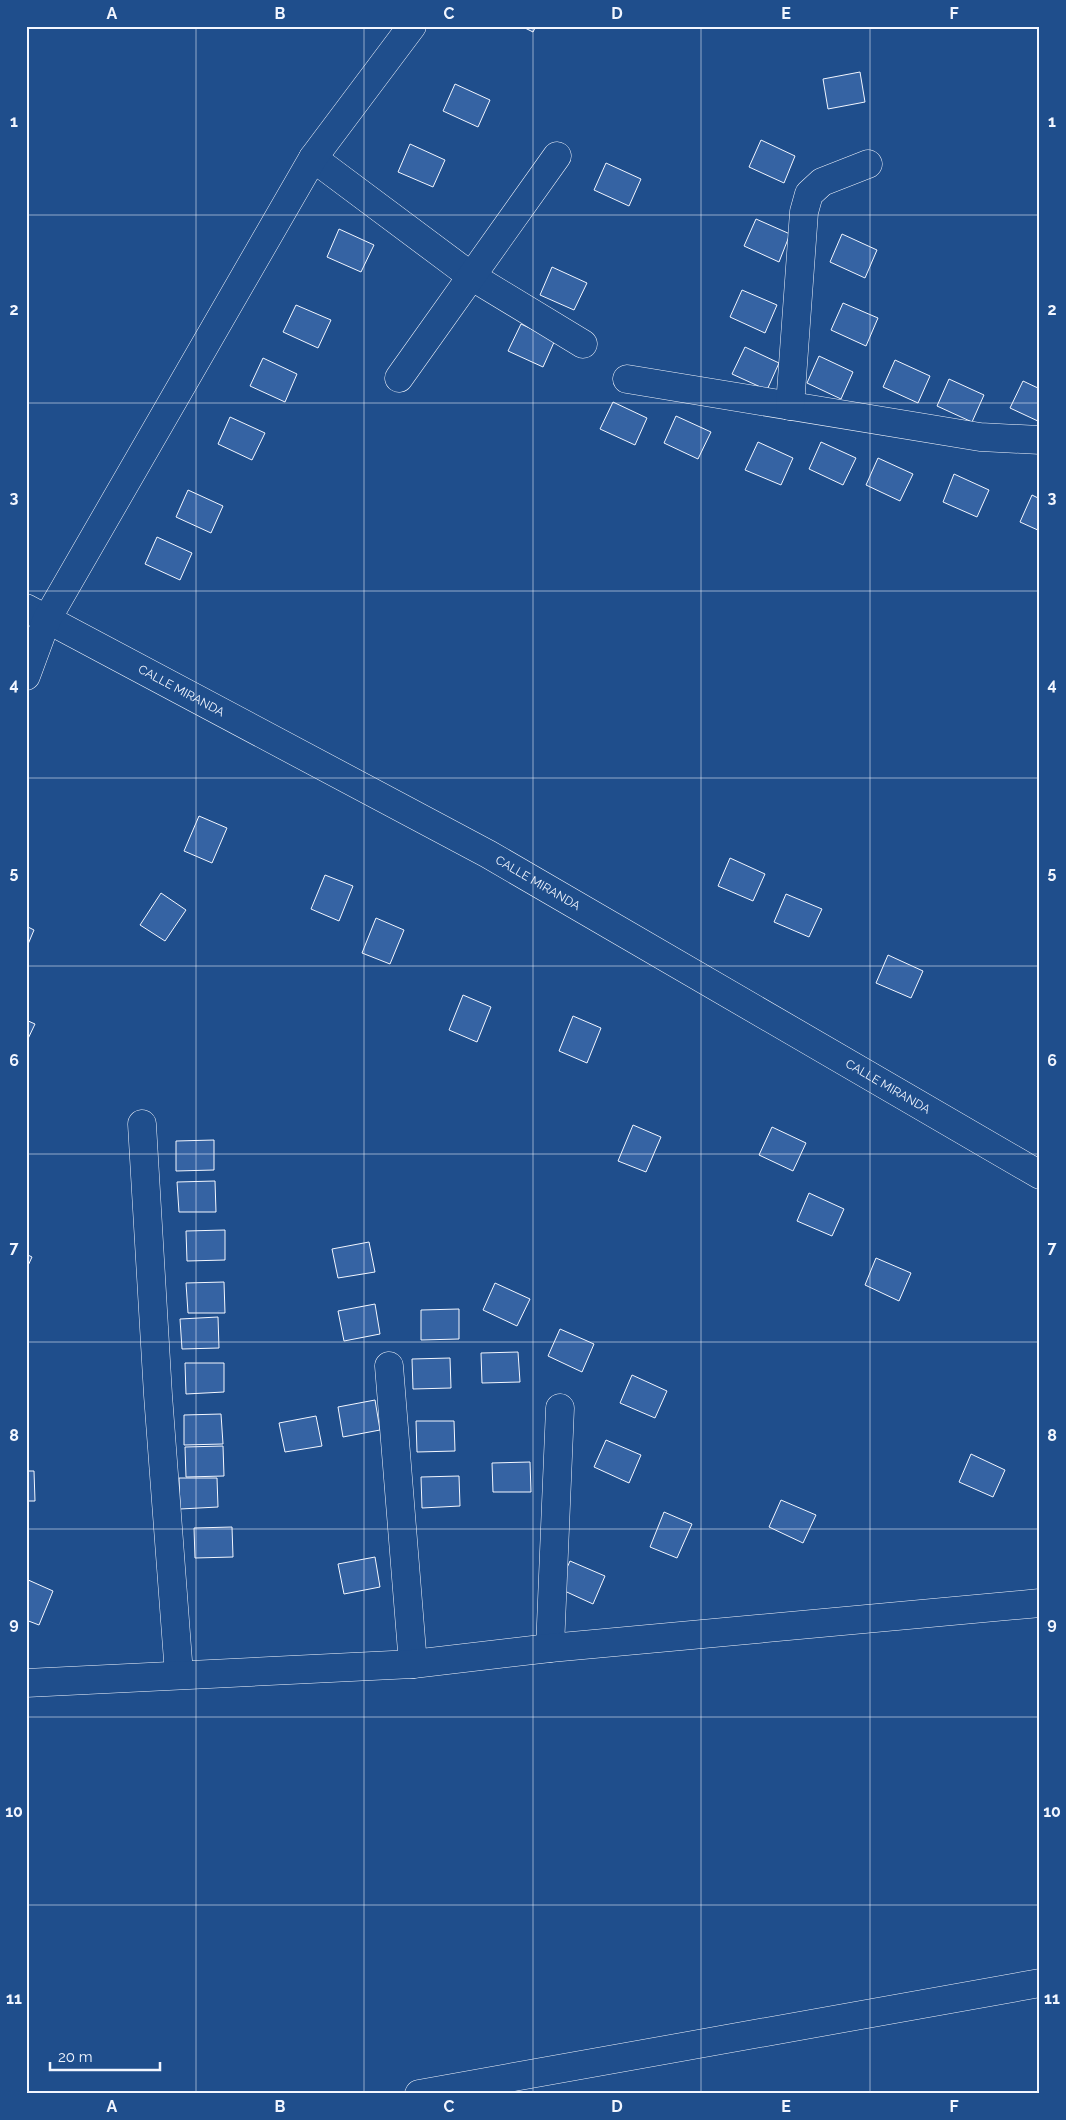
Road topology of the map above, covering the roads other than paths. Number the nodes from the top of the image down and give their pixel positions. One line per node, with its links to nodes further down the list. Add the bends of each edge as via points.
1 (412, 26): 3 (street)
2 (557, 156): 5 (street)
3 (313, 158): 5 (street); 11 (street)
4 (868, 164): 9 (street, via 822,182 809,194 804,212)
5 (471, 276): 6 (street); 7 (street)
6 (583, 344)
7 (399, 378)
8 (627, 379): 9 (street)
9 (790, 406): 10 (street, via 980,437)
10 (1040, 440)
11 (36, 613): 12 (street); 14 (street, CALLE MIRANDA, via 488,854)
12 (26, 676)
13 (142, 1124): 20 (street)
14 (1040, 1175)
15 (389, 1366): 19 (street)
16 (560, 1408): 18 (street)
17 (1040, 1603): 18 (street)
18 (550, 1648): 19 (street)
19 (413, 1664): 20 (street)
20 (179, 1674): 21 (street)
21 (26, 1683)
22 (1040, 1983): 23 (street)
23 (419, 2094)

